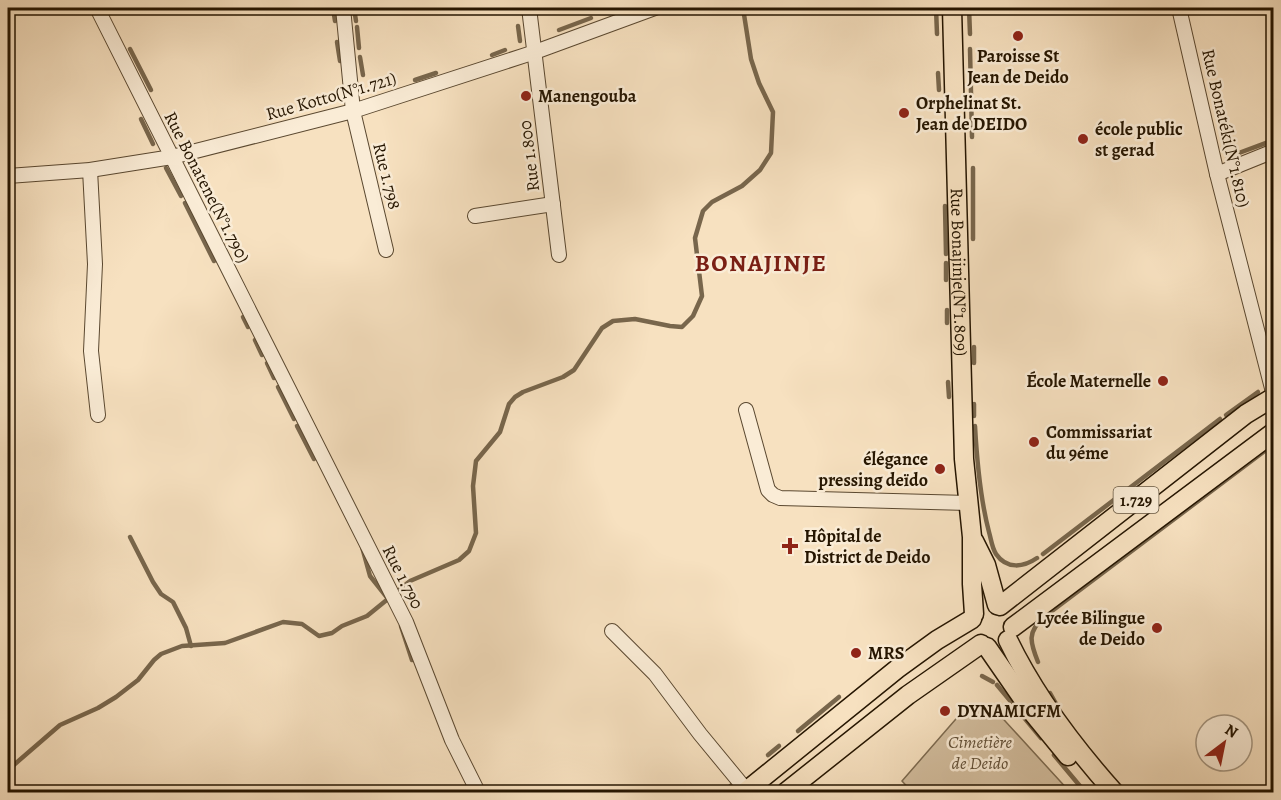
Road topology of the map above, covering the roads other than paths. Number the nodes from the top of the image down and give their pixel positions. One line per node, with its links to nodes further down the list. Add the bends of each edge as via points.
1 (97, 8): 10 (street, Rue Bonatene(N°1.790))
2 (343, 8): 8 (street, Rue 1.798)
3 (528, 8): 7 (street, Rue 1.800)
4 (655, 8): 7 (street, Rue Kotto(N°1.721))
5 (952, 8): 23 (main road, Rue Bonajinje(N°1.809))
6 (1179, 8): 12 (street, Rue Bonatéki(N°1.810))
7 (535, 52): 8 (street, Rue Kotto(N°1.721)); 14 (street, Rue 1.800)
8 (353, 111): 10 (street, Rue Kotto(N°1.721)); 16 (street, Rue 1.798)
9 (1274, 151): 12 (street)
10 (172, 157): 11 (street, Rue Kotto(N°1.721)); 18 (street, Rue Bonatene(N°1.790))
11 (90, 170): 13 (street, Rue Kotto(N°1.721)); 21 (street, via 95,264 91,351)
12 (1217, 174): 19 (street, Rue Bonatéki(N°1.810))
13 (8, 176)
14 (553, 204): 15 (street); 17 (street, Rue 1.800)
15 (475, 216)
16 (386, 250)
17 (559, 255)
18 (284, 384): 30 (street, Rue 1.790, via 406,622 452,740)
19 (1274, 396): 25 (main road, 1.729)
20 (746, 410): 23 (street, via 768,490 780,498)
21 (98, 414)
22 (1274, 432): 28 (main road, 1.729)
23 (968, 503): 24 (main road, Rue Bonajinje(N°1.809))
24 (972, 537): 25 (main road, Rue Bonajinje(N°1.809), via 987,565); 26 (main road, Rue Bonajinje(N°1.809))
25 (998, 606): 26 (main road, via 987,605); 28 (main road, via 1008,612)
26 (973, 617): 29 (main road, via 973,636); 31 (main road, via 897,669)
27 (612, 631): 31 (street, via 655,674)
28 (1011, 634): 29 (main road, via 998,646); 34 (main road, via 1030,681 1050,712)
29 (984, 645): 32 (main road, via 908,695); 33 (main road, via 1032,712)
30 (478, 792)
31 (746, 792)
32 (786, 792)
33 (1098, 792)
34 (1114, 792)

